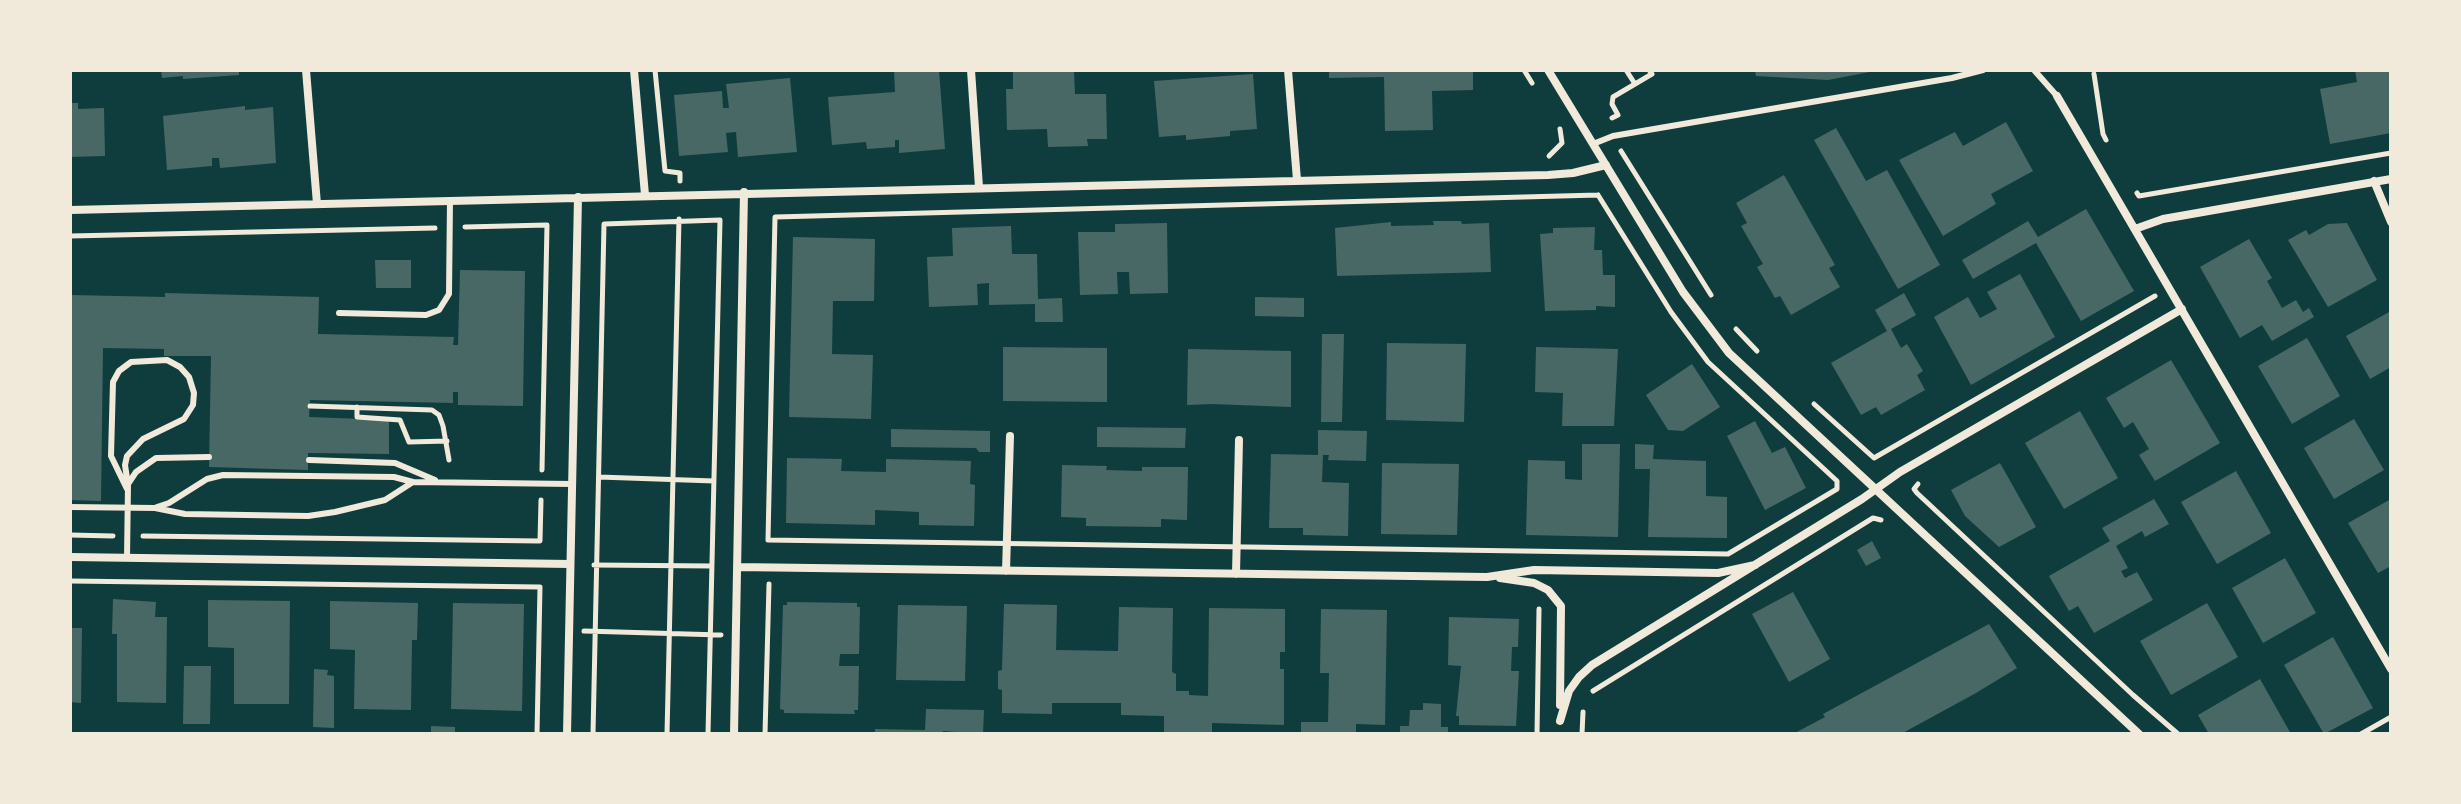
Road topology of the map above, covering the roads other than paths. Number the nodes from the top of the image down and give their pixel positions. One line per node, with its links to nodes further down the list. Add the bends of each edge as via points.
1 (306, 70): 19 (street)
2 (634, 70): 16 (street)
3 (971, 70): 14 (street)
4 (1288, 70): 12 (street)
5 (1548, 70): 9 (street)
6 (1983, 70): 9 (lane, via 1613,136)
7 (2034, 70): 8 (lane)
8 (2057, 96): 22 (street)
9 (1593, 144): 10 (street)
10 (1606, 165): 12 (street, via 1548,175); 33 (street, via 1713,333)
11 (2391, 179): 13 (street)
12 (1297, 180): 14 (street)
13 (2374, 181): 21 (street); 22 (street, via 2155,220)
14 (979, 187): 15 (street)
15 (744, 192): 16 (street); 41 (street)
16 (645, 195): 17 (street)
17 (578, 197): 18 (street); 31 (street)
18 (450, 200): 19 (street); 24 (lane, via 449,294 439,310 426,315)
19 (317, 204): 20 (street)
20 (70, 210)
21 (2391, 222)
22 (2135, 229): 23 (street)
23 (2182, 309): 33 (street); 45 (street)
24 (339, 313)
25 (1010, 436): 42 (street)
26 (1239, 440): 43 (street)
27 (209, 457): 32 (lane, via 152,460 133,475)
28 (309, 460): 30 (lane, via 395,463)
29 (413, 482): 30 (lane); 36 (lane, via 385,500 308,516 185,514); 36 (lane, via 394,477 223,475)
30 (438, 482): 31 (lane)
31 (572, 484): 39 (street)
32 (127, 489): 32 (lane, via 130,451 184,419 193,405 189,377 167,360 131,362 113,382 111,456); 35 (lane)
33 (1875, 491): 40 (street); 50 (street)
34 (70, 507): 35 (lane)
35 (127, 507): 36 (lane); 38 (lane)
36 (155, 508)
37 (70, 557): 38 (street)
38 (127, 558): 39 (street)
39 (570, 564): 47 (street)
40 (1755, 565): 44 (street, via 1718,573 1534,570); 46 (street, via 1588,668 1566,695)
41 (737, 567): 42 (street); 48 (street)
42 (1006, 571): 43 (street)
43 (1236, 574): 44 (street)
44 (1487, 577): 46 (street, via 1534,583 1561,606)
45 (2391, 669)
46 (1560, 721): 49 (street)
47 (567, 734)
48 (734, 734)
49 (1559, 734)
50 (2139, 734)

